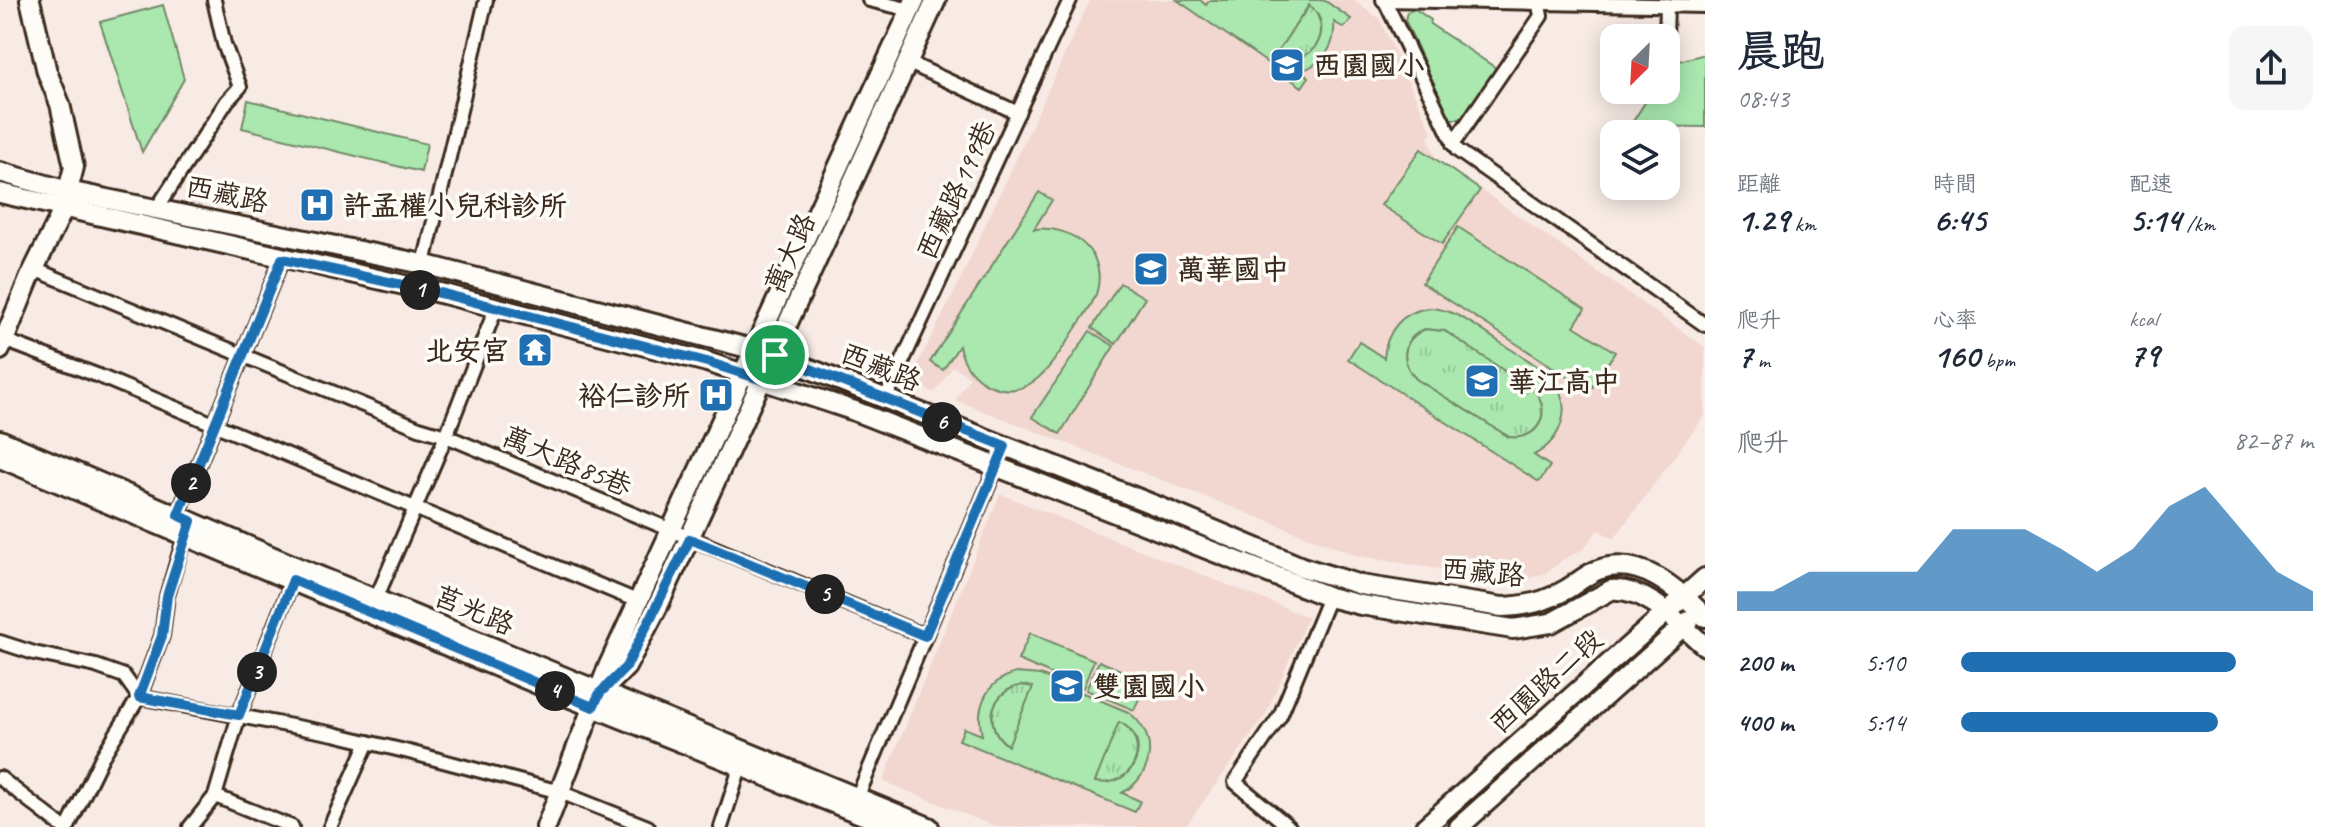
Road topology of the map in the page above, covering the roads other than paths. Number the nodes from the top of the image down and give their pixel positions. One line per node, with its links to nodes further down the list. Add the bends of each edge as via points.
1 (30, 0): 17 (street, via 72,152)
2 (214, 0): 19 (street, via 240,87)
3 (486, 0): 22 (street)
4 (869, 0): 9 (street)
5 (936, 0): 13 (street, 萬大路)
6 (1070, 0): 14 (street, 西藏路199巷)
7 (1384, 1): 8 (street); 15 (street)
8 (1538, 1): 10 (street); 15 (street, via 1541,16)
9 (913, 5): 28 (street, 萬大路)
10 (1667, 5): 11 (street); 12 (street)
11 (1705, 6)
12 (1666, 24)
13 (907, 62): 14 (street); 29 (street, 萬大路)
14 (1018, 113): 33 (street, 西藏路199巷)
15 (1453, 144): 26 (street)
16 (0, 172): 17 (street, 西藏路)
17 (68, 191): 19 (street, 西藏路); 20 (street)
18 (0, 193): 20 (street, 西藏路)
19 (157, 208): 22 (street, 西藏路)
20 (63, 210): 21 (street, 西藏路); 23 (street)
21 (282, 259): 24 (street, 西藏路); 30 (street)
22 (423, 264): 24 (street); 28 (street, 西藏路)
23 (34, 269): 27 (street); 30 (street, 萬大路85巷)
24 (418, 289): 25 (street, 西藏路)
25 (496, 308): 31 (street, 西藏路); 35 (street)
26 (1705, 325)
27 (2, 345): 34 (street, via 99,376)
28 (752, 349): 29 (street, 西藏路); 31 (street, 萬大路)
29 (775, 355): 32 (street, 萬大路); 33 (street, 西藏路)
30 (245, 356): 34 (street); 35 (street, 萬大路85巷)
31 (741, 374): 32 (street, 西藏路); 42 (street, 萬大路)
32 (763, 380): 39 (street, 西藏路); 43 (street, 萬大路)
33 (885, 399): 37 (street, 西藏路)
34 (216, 426): 40 (street); 41 (street)
35 (446, 436): 40 (street); 42 (street, 萬大路85巷)
36 (0, 440): 41 (street, 莒光路)
37 (1005, 446): 39 (street); 46 (street, 西藏路, via 1302,567 1361,585 1525,606 1552,598 1599,570 1626,566 1653,575)
38 (0, 458): 41 (street, 莒光路)
39 (996, 466): 47 (street, 西藏路); 53 (street)
40 (415, 509): 48 (street); 49 (street)
41 (184, 524): 44 (street, 莒光路); 56 (street, via 162,636)
42 (670, 531): 43 (street, 萬大路85巷); 49 (street, 萬大路)
43 (690, 539): 53 (street, 萬大路85巷); 57 (street, 萬大路, via 626,667)
44 (295, 574): 48 (street, 莒光路); 57 (street, 莒光路); 58 (street)
45 (1705, 578): 46 (street, 西園路二段)
46 (1684, 596): 50 (street, 西藏路); 51 (street, 西園路二段)
47 (1329, 597): 51 (street, 西藏路, via 1513,629 1551,623 1611,590 1634,592); 76 (street, via 1280,716 1235,782)
48 (376, 599): 57 (street, 莒光路)
49 (637, 601): 57 (street, 萬大路)
50 (1703, 612): 52 (street, 西園路二段)
51 (1665, 613): 52 (street, 西藏路); 66 (street, 西園路二段)
52 (1682, 627): 55 (street, 西藏路); 77 (street, 西園路二段)
53 (925, 636): 64 (street)
54 (0, 642): 56 (street, via 124,676)
55 (1705, 646)
56 (139, 697): 58 (street); 67 (street)
57 (596, 700): 60 (street, 莒光路); 62 (street, 萬大路); 64 (street, 莒光路)
58 (239, 715): 59 (street); 63 (street)
59 (368, 742): 62 (street); 70 (street)
60 (741, 765): 65 (street, 莒光路); 73 (street)
61 (0, 778): 67 (street)
62 (560, 792): 71 (street, 萬大路); 72 (street)
63 (215, 796): 68 (street); 69 (street)
64 (857, 798): 75 (street, 莒光路)
65 (868, 822): 74 (street, 莒光路)
66 (1429, 826)
67 (66, 827)
68 (190, 827)
69 (292, 827)
70 (330, 827)
71 (546, 827)
72 (648, 827)
73 (721, 827)
74 (893, 827)
75 (929, 827)
76 (1289, 827)
77 (1459, 827)

